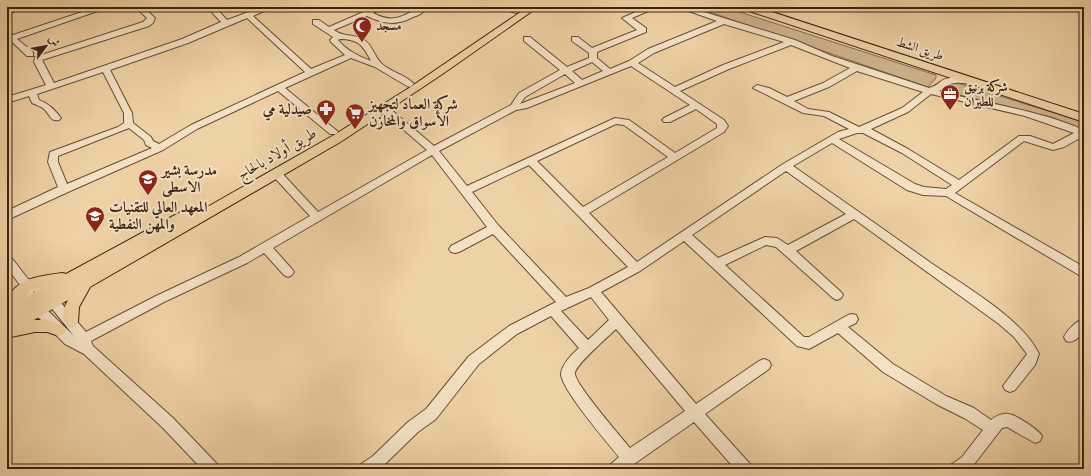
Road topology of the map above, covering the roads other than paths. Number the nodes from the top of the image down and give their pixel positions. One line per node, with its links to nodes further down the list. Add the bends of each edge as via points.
1 (21, 7): 18 (street)
2 (105, 7): 24 (street)
3 (139, 7): 44 (street, via 151,18 146,24 38,60)
4 (211, 7): 22 (street)
5 (269, 7): 19 (street)
6 (381, 7): 16 (street)
7 (472, 7): 8 (street)
8 (497, 7)
9 (502, 7): 15 (street)
10 (534, 7): 56 (main road, طريق أولاد بالحاج)
11 (654, 7): 31 (street, via 626,18 643,30)
12 (681, 7): 21 (street)
13 (747, 7): 36 (highway, طريق الشط)
14 (775, 7): 55 (highway, طريق الشط)
15 (519, 9): 41 (main road, طريق أولاد بالحاج)
16 (368, 10): 17 (street, via 383,21 389,22); 23 (street)
17 (420, 11)
18 (7, 12)
19 (248, 15): 22 (street); 39 (street)
20 (316, 22): 23 (street)
21 (722, 22): 28 (street); 32 (street, via 651,51)
22 (226, 23): 34 (street, via 190,40)
23 (328, 30): 25 (street)
24 (9, 37): 29 (street)
25 (338, 37): 30 (street, via 334,40 337,45); 33 (street, via 356,39 364,43)
26 (527, 39): 37 (street)
27 (575, 39): 31 (street)
28 (792, 42): 35 (street); 47 (street, via 726,67)
29 (30, 54)
30 (350, 55): 33 (street); 39 (street)
31 (592, 55): 37 (street); 38 (street)
32 (632, 63): 38 (street); 47 (street)
33 (378, 65): 41 (street)
34 (106, 68): 44 (street); 60 (street, via 128,113)
35 (856, 68): 48 (street); 52 (street, via 826,85)
36 (937, 70): 40 (highway, طريق الشط); 43 (street, via 941,74)
37 (565, 71): 42 (street); 54 (street, via 522,95)
38 (609, 72): 42 (street)
39 (310, 73): 45 (street)
40 (976, 83): 43 (street, via 962,80); 58 (highway, طريق الشط)
41 (410, 84): 62 (main road, طريق أولاد بالحاج)
42 (582, 84): 54 (street, via 524,106)
43 (942, 85): 48 (street); 50 (street)
44 (51, 86): 49 (street)
45 (279, 87): 62 (street); 65 (street, via 194,127)
46 (757, 88): 52 (street)
47 (674, 91): 53 (street)
48 (929, 91): 50 (street); 61 (street, via 918,102)
49 (32, 92): 51 (street); 57 (street, via 35,100 47,107)
50 (946, 95): 63 (street, via 1045,118)
51 (7, 100)
52 (786, 101): 61 (street, via 806,111 832,117)
53 (697, 105): 59 (street); 67 (street, via 723,126 721,130)
54 (514, 107): 66 (street)
55 (1084, 108)
56 (385, 109): 66 (street); 70 (main road, طريق أولاد بالحاج)
57 (56, 118)
58 (1084, 118)
59 (667, 120)
60 (129, 124): 65 (street, via 148,139 148,143); 72 (street, via 121,130 53,154 53,162)
61 (861, 130): 64 (street); 71 (street, via 905,151)
62 (333, 132): 89 (main road, طريق أولاد بالحاج)
63 (1083, 134): 71 (street, via 1075,135 1052,147 1022,138)
64 (832, 138): 69 (street); 74 (street, via 911,187 928,192)
65 (160, 148): 72 (street)
66 (433, 150): 73 (street); 78 (street)
67 (676, 158): 68 (street, via 620,120 610,122); 75 (street)
68 (530, 160): 73 (street); 75 (street)
69 (786, 166): 76 (street); 80 (street)
70 (276, 173): 78 (street); 90 (main road, طريق أولاد بالحاج)
71 (959, 185): 74 (street)
72 (64, 189): 77 (street)
73 (465, 192): 79 (street)
74 (948, 193): 88 (street)
75 (583, 212): 86 (street)
76 (853, 214): 83 (street); 111 (street, via 982,304 1030,346 1033,354 1030,361)
77 (7, 216)
78 (317, 217): 81 (street)
79 (494, 228): 82 (street); 95 (street)
80 (685, 236): 85 (street); 86 (street)
81 (265, 247): 87 (street); 108 (street, via 160,300)
82 (455, 249)
83 (788, 251): 85 (street, via 776,242 769,241); 93 (street)
84 (7, 260): 91 (street)
85 (717, 264): 104 (street, via 801,342 809,343)
86 (636, 268): 92 (street)
87 (288, 272)
88 (1084, 273)
89 (72, 277): 91 (main road); 94 (main road, طريق أولاد بالحاج)
90 (86, 283): 94 (main road, طريق أولاد بالحاج); 103 (main road, via 70,308)
91 (27, 285): 94 (street); 96 (street); 97 (main road)
92 (593, 291): 95 (street); 101 (street)
93 (837, 295)
94 (48, 298): 96 (main road, طريق أولاد بالحاج); 103 (street)
95 (565, 304): 98 (street)
96 (36, 305): 99 (main road, طريق أولاد بالحاج); 103 (street); 105 (main road, طريق أولاد بالحاج)
97 (7, 309)
98 (552, 309): 109 (street); 117 (street, via 513,330 474,360 431,414)
99 (7, 315)
100 (852, 318): 104 (street)
101 (617, 321): 109 (street); 112 (street)
102 (1084, 324): 107 (street)
103 (65, 326): 106 (main road, via 41,325); 108 (street, via 69,340)
104 (838, 326): 113 (street, via 888,368)
105 (7, 328)
106 (7, 332)
107 (1070, 336)
108 (87, 345): 116 (street)
109 (588, 348): 115 (street, via 569,370 570,382)
110 (764, 365): 112 (street)
111 (1010, 386)
112 (695, 414): 115 (street); 119 (street)
113 (992, 428): 114 (street, via 998,422 1008,420); 120 (street, via 967,462)
114 (1035, 436)
115 (628, 458): 118 (street)
116 (212, 469)
117 (366, 469)
118 (616, 469)
119 (745, 469)
120 (957, 469)

